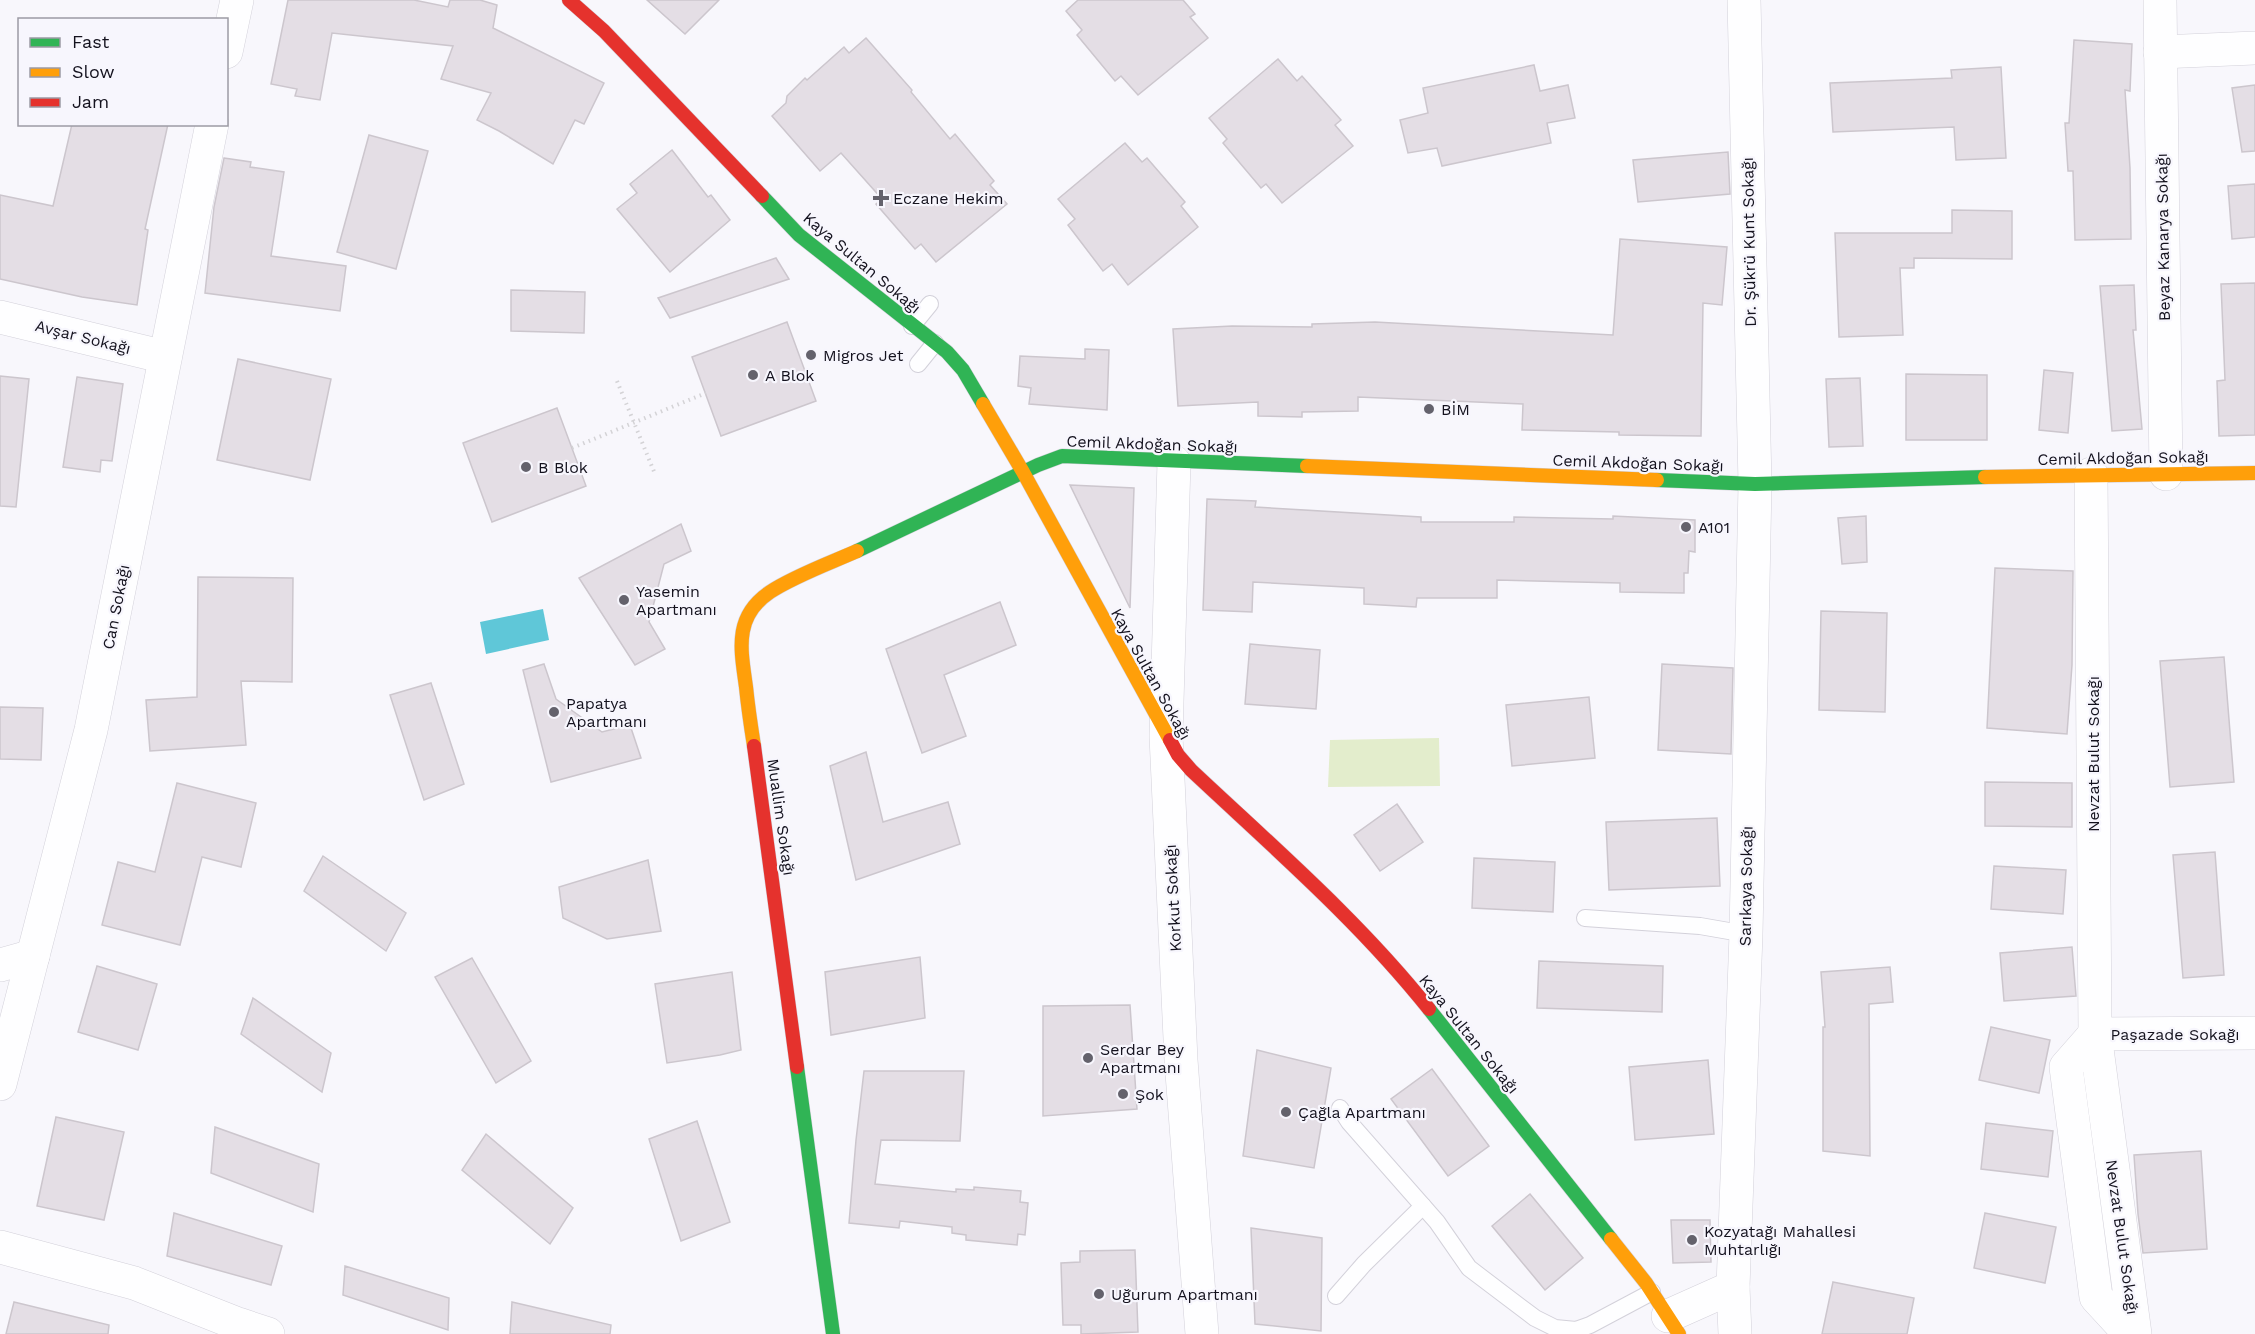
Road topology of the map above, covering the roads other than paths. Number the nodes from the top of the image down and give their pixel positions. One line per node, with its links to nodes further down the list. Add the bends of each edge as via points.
1 (237, 0): 7 (street)
2 (569, 0): 6 (street, Kaya Sultan Sokağı)
3 (584, 0): 6 (street, Kaya Sultan Sokağı)
4 (1744, 0): 22 (street, Dr. Şükrü Kunt Sokağı)
5 (2160, 0): 9 (street, Beyaz Kanarya Sokağı)
6 (604, 31): 13 (street, Kaya Sultan Sokağı, via 800,235)
7 (228, 43)
8 (2255, 48): 9 (street)
9 (2160, 52): 21 (street, Beyaz Kanarya Sokağı)
10 (212, 126): 15 (street, Can Sokağı)
11 (930, 304): 13 (lane)
12 (0, 317): 15 (street, Avşar Sokağı)
13 (912, 326): 14 (street, Kaya Sultan Sokağı)
14 (935, 343): 16 (lane); 18 (street, Kaya Sultan Sokağı, via 963,370)
15 (165, 357): 26 (street, Can Sokağı, via 91,730)
16 (918, 364)
17 (1174, 462): 18 (street, Cemil Akdoğan Sokağı, via 1070,456 1051,459); 22 (street, Cemil Akdoğan Sokağı); 23 (street, Korkut Sokağı)
18 (1023, 472): 23 (street, Kaya Sultan Sokağı); 38 (street, Muallim Sokağı, via 772,591 752,608 743,624 741,653)
19 (2255, 473): 21 (street, Cemil Akdoğan Sokağı)
20 (2091, 474): 21 (street, Cemil Akdoğan Sokağı); 22 (street, Cemil Akdoğan Sokağı); 29 (street, Nevzat Bulut Sokağı)
21 (2166, 474)
22 (1755, 484): 25 (street, Sarıkaya Sokağı)
23 (1166, 736): 36 (street, Kaya Sultan Sokağı, via 1191,770 1321,892 1397,970); 39 (street, Korkut Sokağı, via 1181,1060)
24 (1585, 918): 25 (lane, via 1700,926)
25 (1746, 934): 34 (street, Sarıkaya Sokağı)
26 (33, 956): 27 (street); 30 (street, Can Sokağı)
27 (0, 965)
28 (2255, 1033): 29 (street, Paşazade Sokağı)
29 (2095, 1034): 41 (street, Nevzat Bulut Sokağı, via 2066,1067 2096,1297); 42 (street, Nevzat Bulut Sokağı)
30 (0, 1084)
31 (1340, 1108): 32 (lane)
32 (1423, 1206): 35 (lane); 36 (lane, via 1469,1268 1535,1318 1555,1328 1576,1330)
33 (0, 1247): 37 (street, via 134,1283)
34 (1733, 1287): 36 (street); 40 (street, Sarıkaya Sokağı)
35 (1336, 1296)
36 (1666, 1314)
37 (268, 1334)
38 (833, 1334)
39 (1202, 1334)
40 (1735, 1334)
41 (2130, 1334)
42 (2135, 1334)

